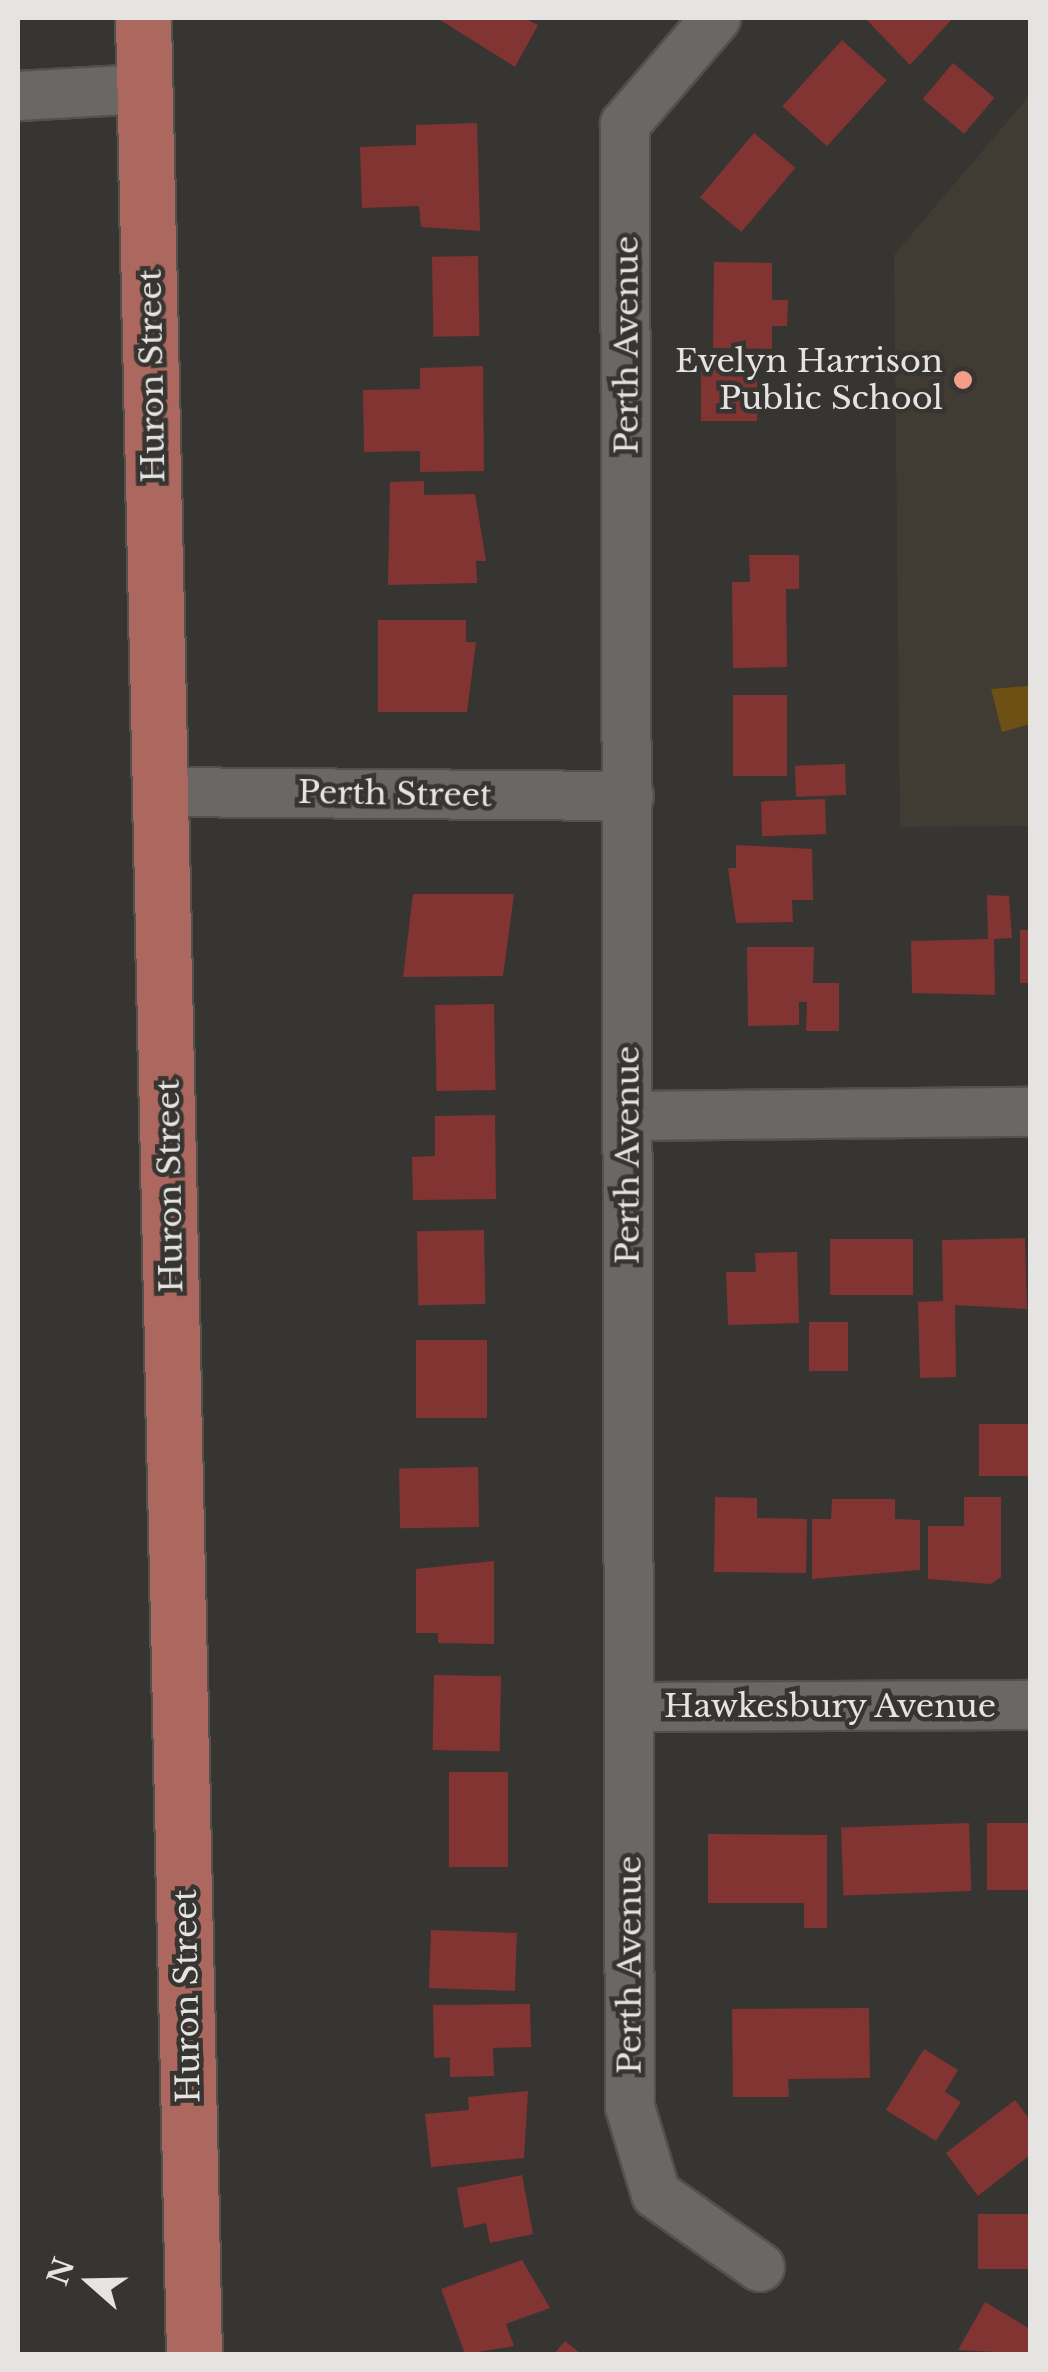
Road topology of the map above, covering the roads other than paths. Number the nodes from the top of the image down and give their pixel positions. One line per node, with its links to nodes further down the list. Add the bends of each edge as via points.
1 (143, 18): 3 (main road, Huron Street)
2 (716, 18): 6 (street, Perth Avenue, via 626,124)
3 (144, 89): 4 (street); 5 (main road, Huron Street)
4 (18, 96)
5 (162, 792): 6 (street, Perth Street); 12 (main road, Huron Street)
6 (629, 796): 8 (street, Perth Avenue)
7 (1030, 1112): 8 (street)
8 (628, 1116): 10 (street, Perth Avenue)
9 (1030, 1705): 10 (street, Hawkesbury Avenue)
10 (629, 1707): 11 (street, Perth Avenue, via 630,2106 656,2194)
11 (760, 2267)
12 (194, 2354)

